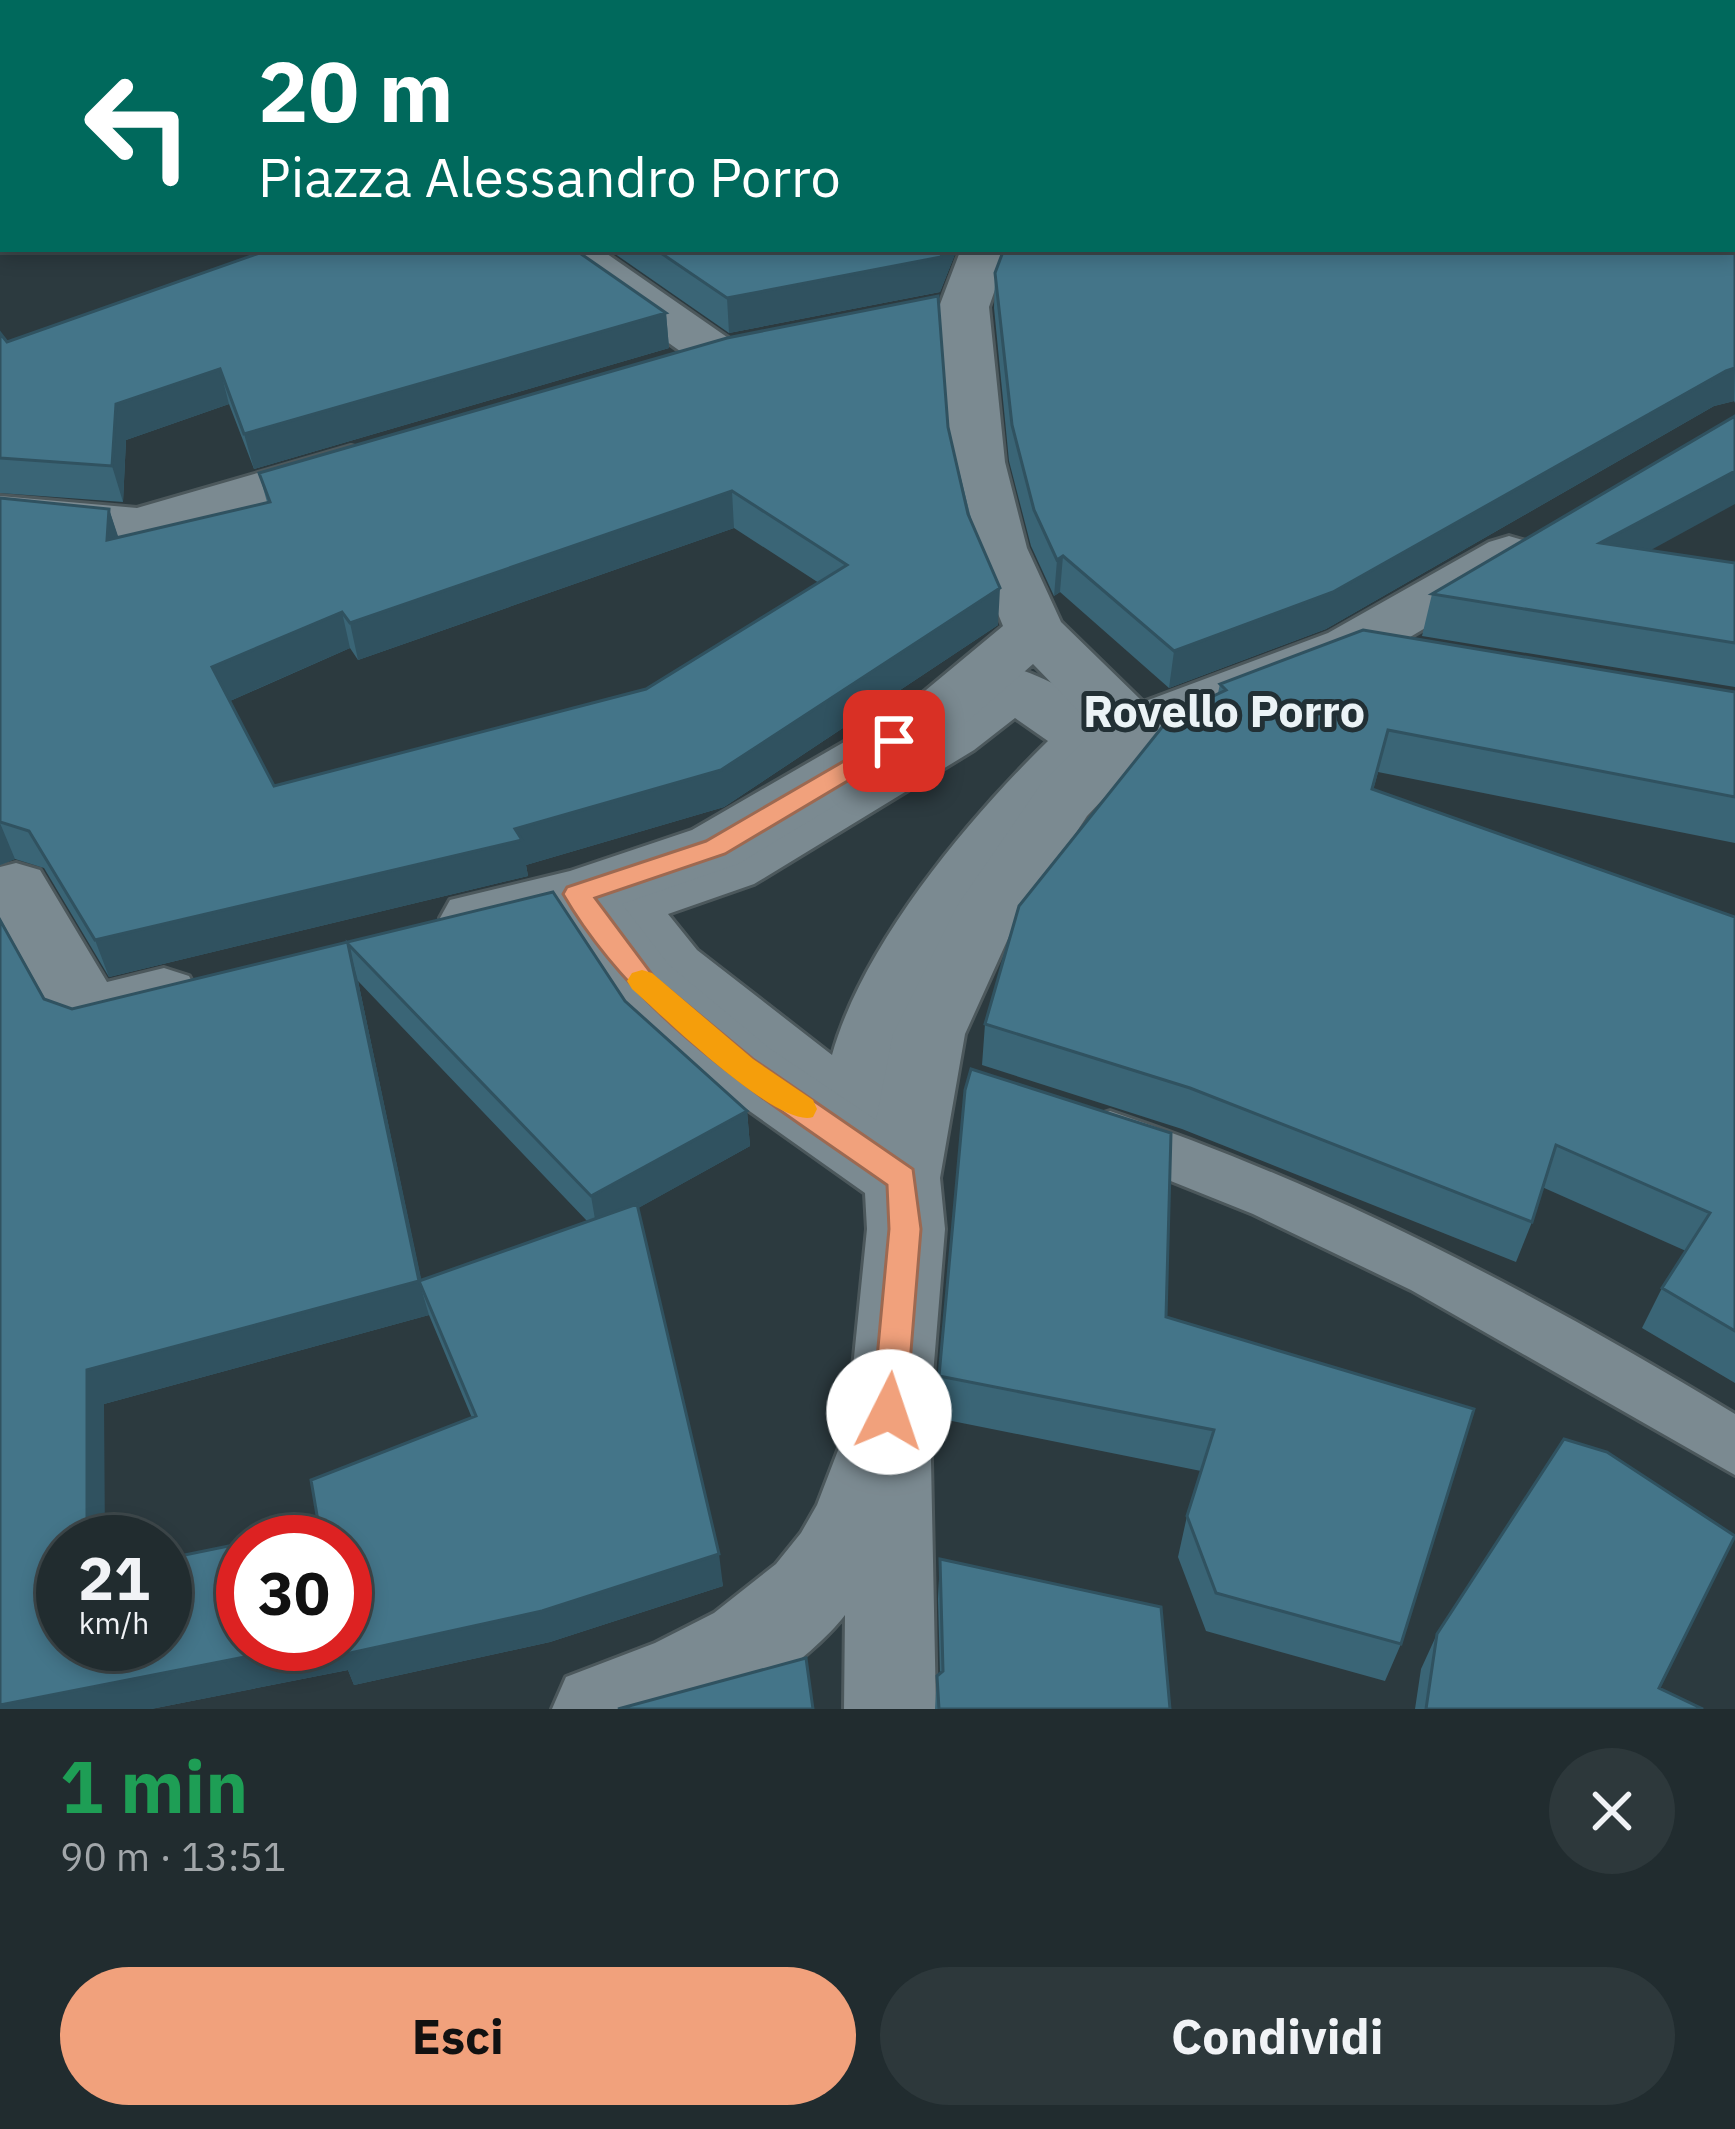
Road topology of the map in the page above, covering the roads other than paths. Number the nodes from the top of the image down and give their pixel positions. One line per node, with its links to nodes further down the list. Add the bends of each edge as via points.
1 (573, 252): 3 (street, via 741,350)
2 (983, 252): 7 (street, via 942,312 999,548)
3 (652, 374)
4 (406, 446): 5 (street, via 139,525)
5 (0, 513)
6 (1556, 526): 8 (street)
7 (1035, 631): 10 (street); 12 (street, via 930,720 715,848)
8 (1349, 647): 9 (street); 10 (street)
9 (1438, 662)
10 (1111, 734): 10 (street, via 1039,786 940,912 876,1029 857,1115 672,968 623,904 731,867 952,735 1014,688); 16 (street, via 981,924 929,1034 944,1080)
11 (16, 886): 14 (street, via 89,1015)
12 (577, 894): 13 (street); 16 (street, via 644,984 743,1068)
13 (416, 932)
14 (218, 982)
15 (1056, 1113): 18 (lane, via 1232,1177 1432,1273)
16 (902, 1178): 17 (street)
17 (889, 1412): 19 (street, via 852,1527 810,1595 679,1683); 20 (street)
18 (1735, 1447)
19 (598, 1709)
20 (890, 1709)

